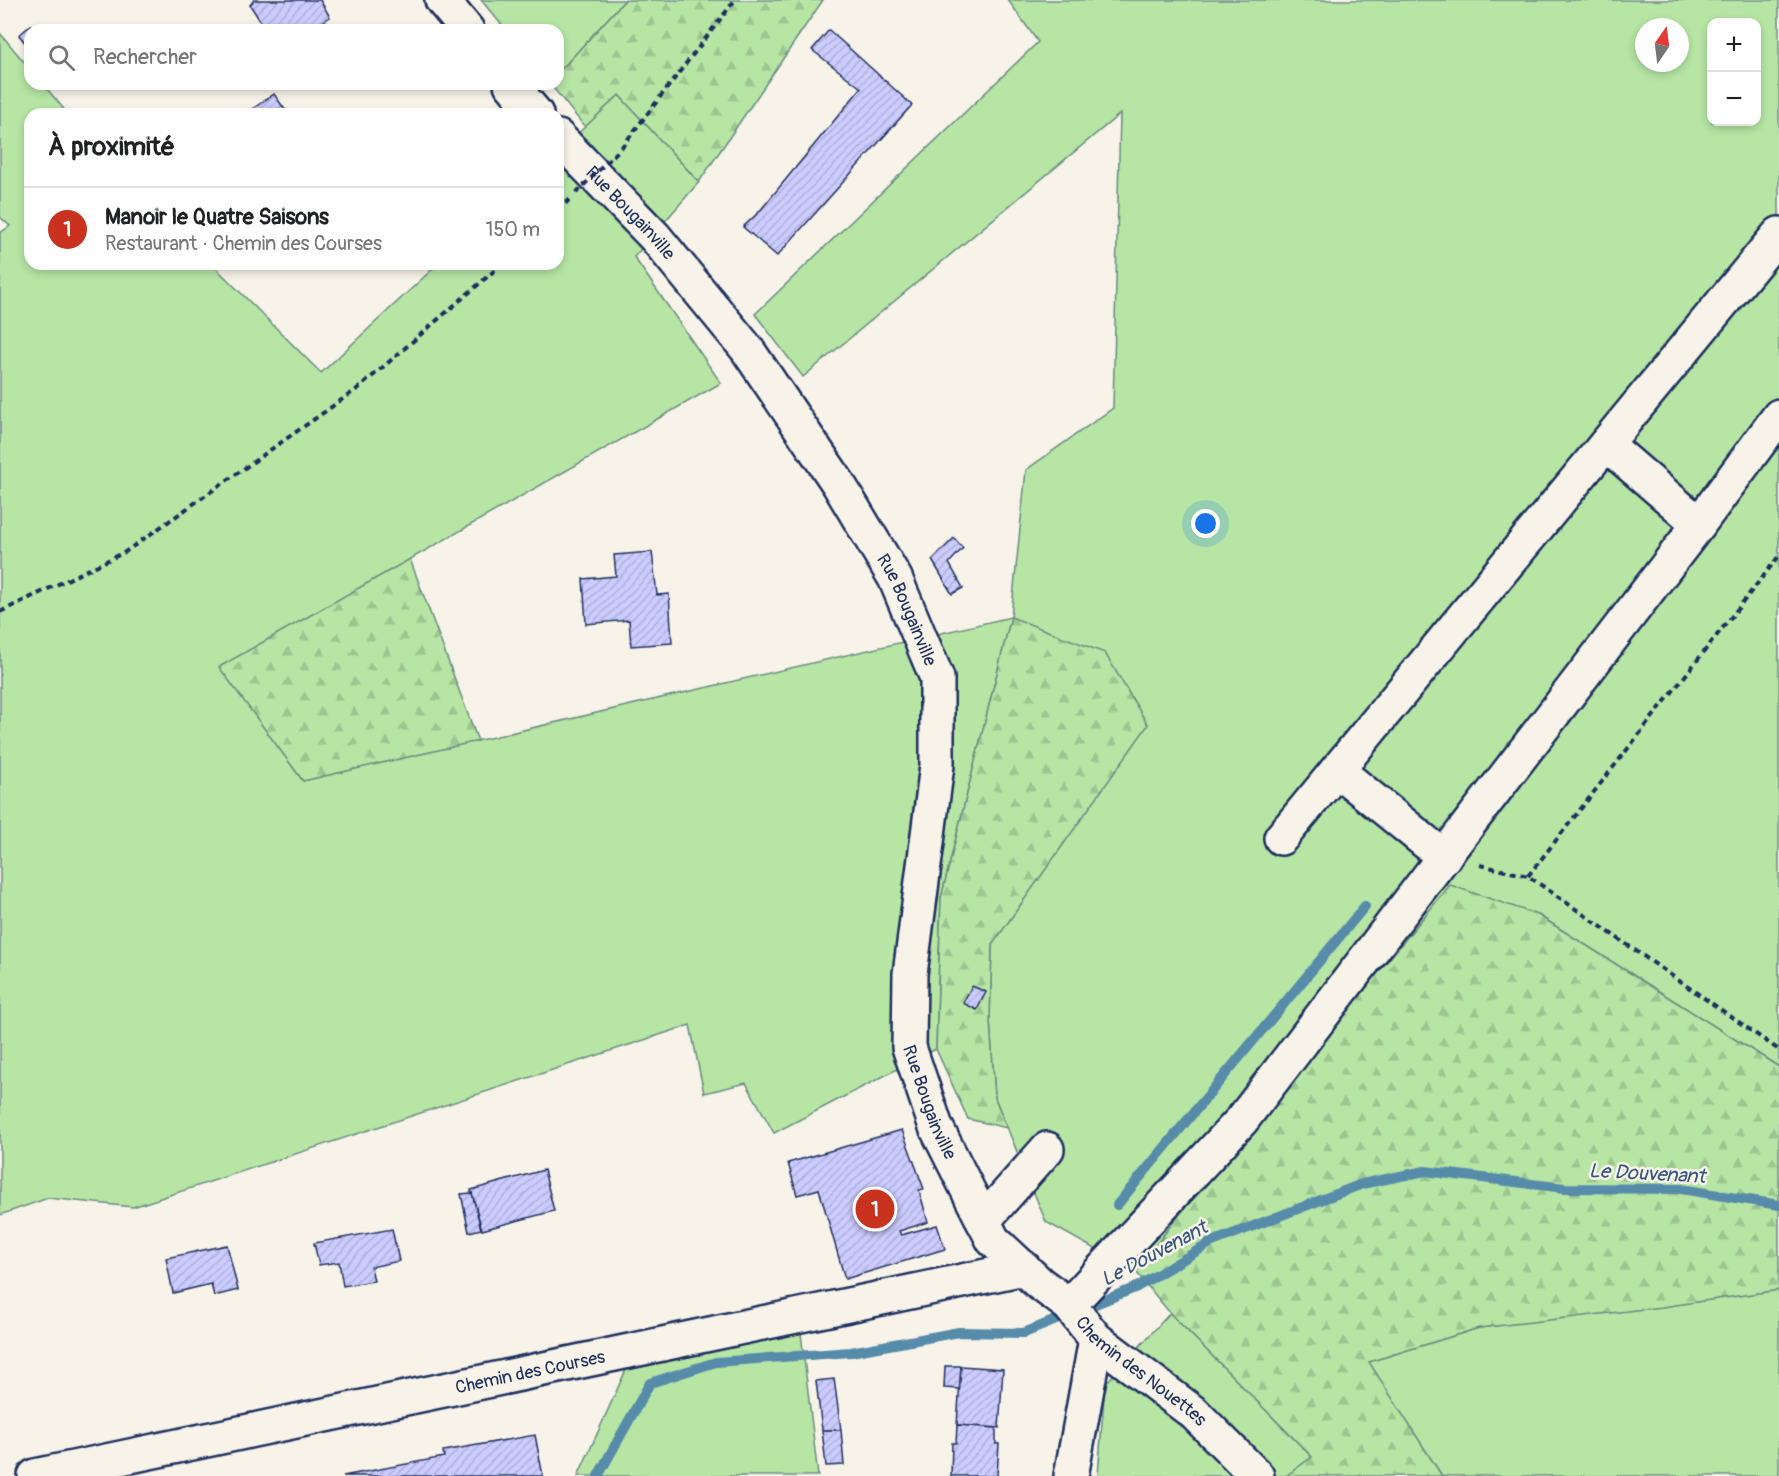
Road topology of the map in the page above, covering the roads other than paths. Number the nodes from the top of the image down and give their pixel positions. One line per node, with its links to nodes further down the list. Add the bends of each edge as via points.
1 (442, 0): 2 (street)
2 (462, 24)
3 (516, 90): 4 (street)
4 (531, 108)
5 (564, 143): 14 (street, Rue Bougainville, via 655,237 747,349 838,483 895,578 937,678 937,765 910,974 909,1047 936,1126)
6 (1777, 242): 8 (street)
7 (1779, 416): 9 (street)
8 (1606, 444): 9 (street); 10 (street)
9 (1699, 524): 12 (street)
10 (1337, 770): 11 (street); 12 (street)
11 (1281, 838)
12 (1444, 857): 16 (street, via 1242,1120)
13 (1047, 1149): 14 (street)
14 (983, 1221): 15 (street, Rue Bougainville, via 993,1240)
15 (1024, 1268): 16 (street, Chemin des Nouettes); 18 (street, Chemin des Courses)
16 (1069, 1305): 17 (street, Chemin des Nouettes)
17 (1096, 1339): 19 (street); 20 (street, Chemin des Nouettes, via 1194,1413)
18 (35, 1476)
19 (1071, 1476)
20 (1257, 1476)

